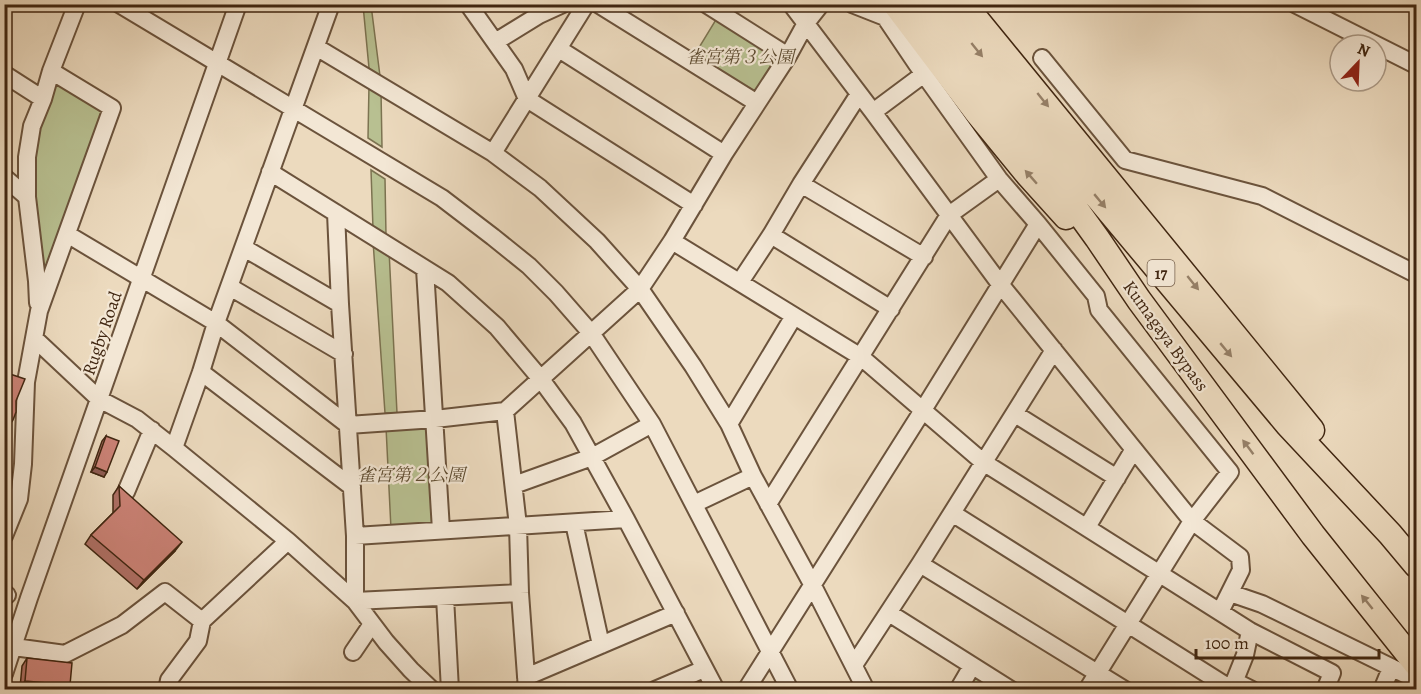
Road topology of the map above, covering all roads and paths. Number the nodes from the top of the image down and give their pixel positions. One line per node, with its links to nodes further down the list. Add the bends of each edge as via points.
1 (77, 4): 26 (street)
2 (119, 4): 24 (street)
3 (238, 4): 24 (street, Rugby Road)
4 (331, 4): 20 (street)
5 (468, 4): 19 (street)
6 (563, 4): 19 (street)
7 (586, 4): 21 (street)
8 (598, 4): 32 (street)
9 (706, 4): 22 (street)
10 (791, 4): 18 (street)
11 (821, 4): 18 (street)
12 (852, 4): 28 (street, via 885,17)
13 (895, 4): 58 (highway, 17, one-way to 13, via 1028,175)
14 (920, 4): 58 (highway, Kumagaya Bypass / 17, via 1027,141)
15 (940, 4): 98 (highway, Kumagaya Bypass / 17, one-way to 98, via 1288,425)
16 (964, 4): 98 (highway, 17, one-way to 98, via 1298,410)
17 (1295, 4): 25 (street)
18 (806, 23): 22 (street); 29 (street)
19 (495, 42): 31 (street, via 514,69)
20 (316, 47): 33 (street); 35 (street)
21 (559, 49): 31 (street); 36 (street)
22 (788, 56): 32 (street)
23 (1042, 58): 52 (street, via 1125,160 1263,196)
24 (217, 63): 33 (street); 53 (street, Rugby Road)
25 (1416, 65)
26 (51, 71): 30 (street); 46 (street, via 112,108)
27 (4, 74): 30 (street)
28 (924, 74): 34 (street); 39 (street)
29 (859, 94): 34 (street); 40 (street)
30 (43, 99): 41 (street, via 30,136)
31 (527, 99): 35 (street); 42 (street)
32 (757, 103): 36 (street)
33 (293, 108): 37 (street); 64 (street, via 442,198 485,230 529,266)
34 (873, 112): 44 (street)
35 (493, 153): 57 (street, via 540,188 597,241)
36 (724, 154): 42 (street)
37 (270, 172): 43 (street); 49 (street)
38 (4, 177): 41 (street)
39 (999, 179): 44 (street); 45 (street)
40 (801, 184): 47 (street); 50 (street)
41 (27, 196): 61 (street)
42 (694, 205): 48 (street)
43 (336, 213): 51 (street); 59 (street)
44 (949, 215): 50 (street); 55 (street)
45 (1038, 224): 55 (street); 93 (street, via 1096,296 1099,310 1230,472)
46 (67, 234): 53 (street); 61 (street)
47 (771, 235): 54 (street); 60 (street)
48 (672, 241): 54 (street); 57 (street)
49 (244, 248): 56 (street); 59 (street)
50 (924, 257): 60 (street)
51 (425, 269): 70 (street, via 497,327); 75 (street)
52 (1416, 274)
53 (142, 278): 63 (street); 71 (street, Rugby Road)
54 (740, 282): 62 (street)
55 (1000, 284): 66 (street); 72 (street)
56 (230, 287): 63 (street); 67 (street)
57 (640, 289): 64 (street); 77 (street)
58 (1139, 300): 121 (highway, Kumagaya Bypass / 17, one-way to 58, via 1313,535)
59 (340, 304): 67 (street)
60 (891, 309): 68 (street)
61 (39, 311): 65 (street)
62 (794, 316): 68 (street); 77 (street)
63 (216, 323): 69 (street); 78 (street)
64 (591, 333): 70 (street); 76 (street)
65 (34, 338): 71 (street); 99 (street, via 26,382 19,499)
66 (1054, 350): 74 (street); 81 (street)
67 (344, 354): 78 (street)
68 (861, 357): 72 (street); 90 (street)
69 (201, 372): 80 (street); 87 (street)
70 (540, 378): 73 (street); 82 (street)
71 (99, 399): 79 (street); 118 (street, Rugby Road)
72 (922, 410): 83 (street); 105 (street)
73 (505, 411): 75 (street); 86 (street)
74 (1015, 414): 83 (street); 85 (street)
75 (435, 419): 78 (street); 97 (street)
76 (652, 424): 82 (street); 89 (street)
77 (729, 424): 84 (street)
78 (348, 425): 87 (street)
79 (152, 430): 80 (street); 88 (street)
80 (174, 448): 101 (street)
81 (1134, 449): 85 (street); 93 (street)
82 (592, 457): 86 (street); 92 (street)
83 (983, 462): 91 (street); 96 (street)
84 (753, 476): 89 (street); 90 (street)
85 (1117, 478): 96 (street)
86 (514, 485): 95 (street)
87 (352, 487): 100 (street)
88 (126, 492)
89 (694, 504): 119 (street)
90 (768, 504): 105 (street)
91 (952, 513): 102 (street); 115 (street)
92 (626, 519): 94 (street); 111 (street)
93 (1192, 521): 104 (street); 107 (street, via 1240,557 1241,570)
94 (574, 523): 95 (street); 117 (street)
95 (518, 526): 97 (street); 106 (street)
96 (1087, 527): 104 (street)
97 (441, 530): 100 (street)
98 (1390, 534): 103 (highway, Kumagaya Bypass / 17)
99 (4, 536)
100 (355, 536): 109 (street)
101 (288, 541): 109 (street); 113 (street)
102 (921, 564): 112 (street); 126 (street)
103 (1416, 565)
104 (1158, 574): 110 (street); 115 (street)
105 (812, 584): 119 (street); 122 (street)
106 (520, 593): 108 (street); 128 (street)
107 (1230, 593): 110 (street); 124 (street, via 1262,604)
108 (445, 597): 109 (street); 133 (street)
109 (355, 601): 114 (street)
110 (1220, 612): 116 (street)
111 (676, 613): 117 (street); 125 (street)
112 (889, 614): 122 (street); 123 (street)
113 (202, 621): 118 (street, via 165,592 122,626 64,654); 131 (street, via 198,641 169,680)
114 (372, 624): 120 (street); 132 (street)
115 (1128, 624): 126 (street); 130 (street)
116 (1250, 631): 130 (street); 144 (street, via 1332,673)
117 (601, 645): 128 (street)
118 (14, 647): 127 (street, Rugby Road)
119 (770, 650): 136 (street); 137 (street)
120 (353, 652)
121 (1416, 664)
122 (854, 665): 138 (street)
123 (972, 666): 139 (street); 140 (street)
124 (1391, 668): 129 (street); 145 (street)
125 (704, 669): 134 (street); 135 (street)
126 (1098, 673): 141 (street); 142 (street)
127 (4, 674)
128 (527, 683)
129 (1416, 683)
130 (1232, 687): 143 (street)
131 (167, 690)
132 (432, 690)
133 (450, 690)
134 (655, 690)
135 (716, 690)
136 (746, 690)
137 (790, 690)
138 (866, 690)
139 (958, 690)
140 (1011, 690)
141 (1087, 690)
142 (1125, 690)
143 (1252, 690)
144 (1325, 690)
145 (1382, 690)

